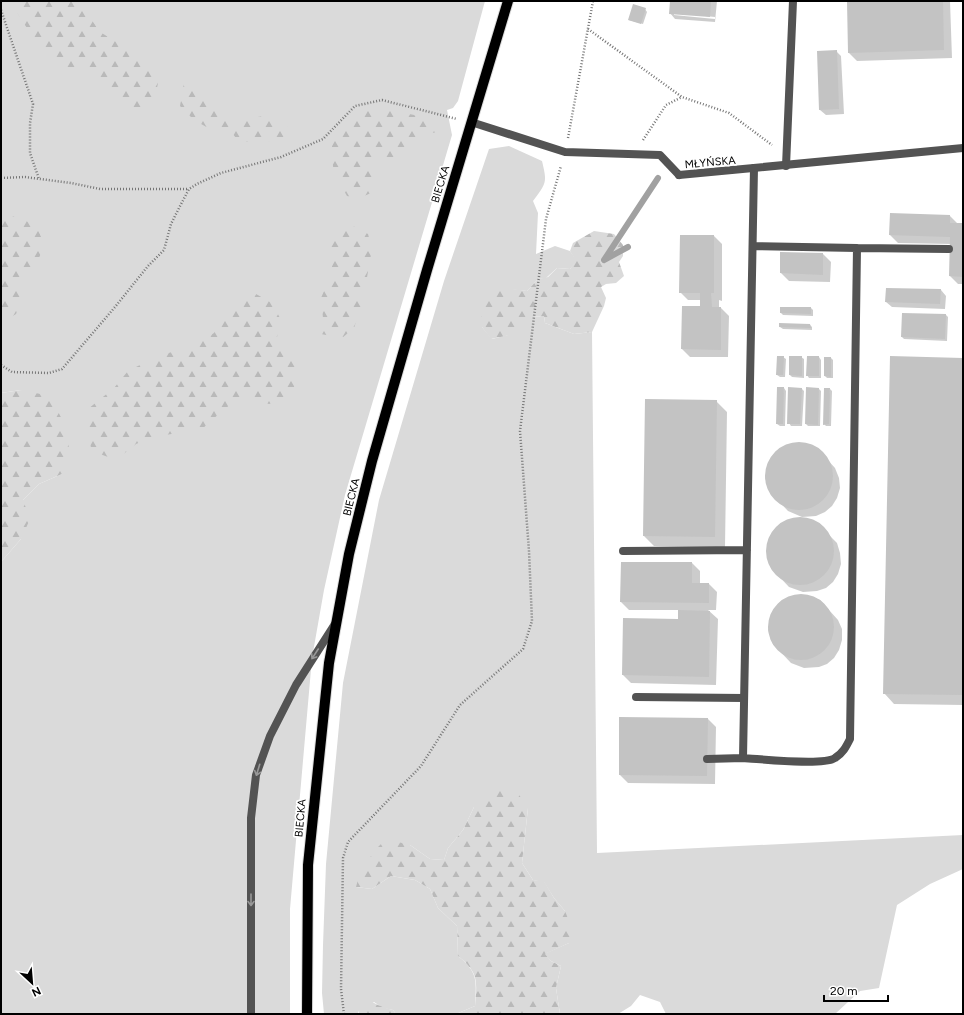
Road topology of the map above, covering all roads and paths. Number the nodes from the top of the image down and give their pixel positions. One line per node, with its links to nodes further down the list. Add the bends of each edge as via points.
1 (508, 1): 7 (main road, BIECKA)
2 (593, 1): 5 (path)
3 (793, 1): 11 (street)
4 (1, 10): 15 (path, via 33,104 30,153)
5 (588, 29): 6 (path); 9 (path)
6 (682, 97): 10 (path, via 666,105); 11 (path, via 729,113)
7 (471, 122): 9 (street, MŁYŃSKA); 16 (path, via 382,100 356,106 323,139 281,158 221,173); 23 (main road, BIECKA, via 372,460 349,554)
8 (963, 148): 12 (street, MŁYŃSKA)
9 (565, 152): 10 (street, MŁYŃSKA); 30 (path, via 546,219 520,431 532,621 523,649 460,705 421,766 348,842 343,858 341,989)
10 (634, 154): 13 (street, MŁYŃSKA, via 660,155 679,176)
11 (786, 155): 12 (street)
12 (786, 166): 13 (street, MŁYŃSKA)
13 (754, 168): 17 (street)
14 (1, 178): 15 (path)
15 (39, 179): 16 (path, via 100,189)
16 (189, 189): 20 (path, via 171,224 164,250 62,369 49,373 12,372)
17 (753, 246): 18 (street); 22 (street)
18 (857, 248): 19 (street); 26 (street, via 850,739 844,750 834,759 820,762)
19 (949, 249)
20 (1, 365)
21 (623, 550): 22 (street)
22 (747, 550): 25 (street)
23 (337, 622): 28 (street, one-way to 28, via 296,685 270,736 256,775 251,818); 29 (main road, BIECKA, via 329,663 308,865)
24 (636, 697): 25 (street)
25 (744, 698): 26 (street)
26 (743, 758): 27 (street)
27 (707, 759)
28 (251, 1014)
29 (308, 1014)
30 (344, 1014)

